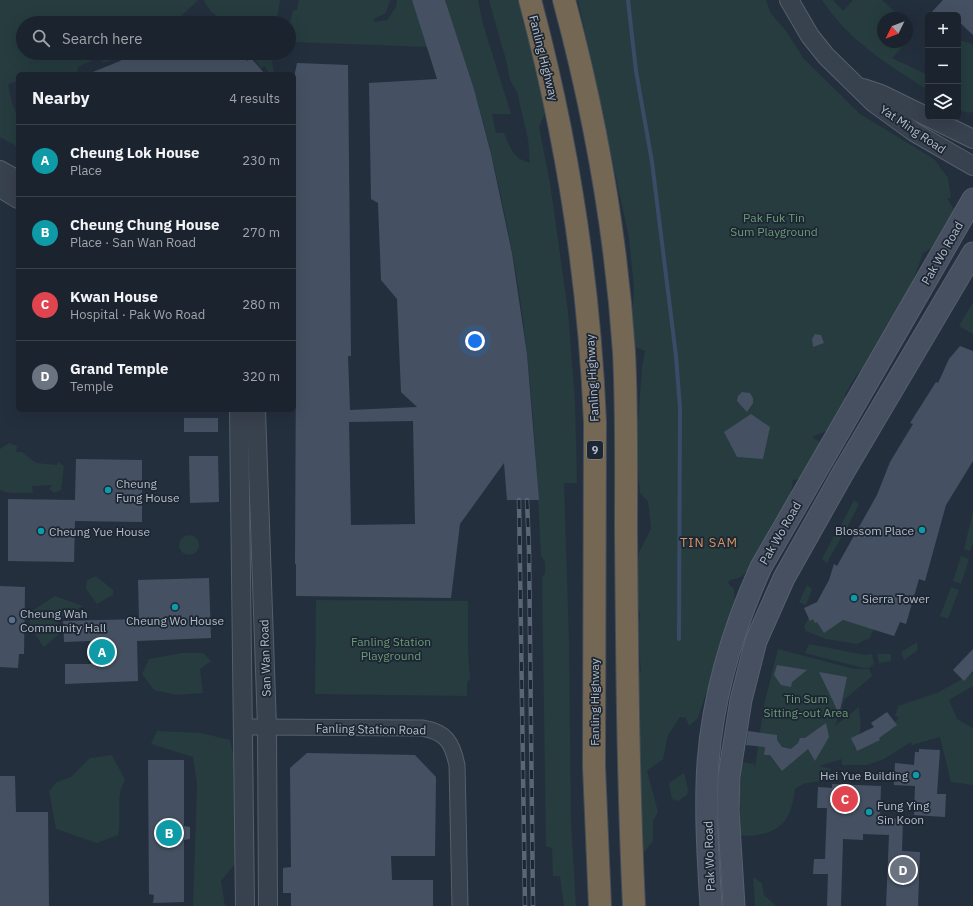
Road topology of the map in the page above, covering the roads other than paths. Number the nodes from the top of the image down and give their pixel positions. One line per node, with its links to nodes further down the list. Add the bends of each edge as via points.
1 (530, 0): 22 (highway, Fanling Highway / 9, via 545,55 572,187 592,358 595,429 594,767)
2 (564, 0): 23 (highway, via 601,160 611,219 624,352 628,694)
3 (789, 0): 4 (street, Yat Ming Road, via 810,36 826,56)
4 (859, 86): 5 (street, Yat Ming Road); 8 (street, Yat Ming Road, via 892,117 926,140)
5 (925, 116)
6 (934, 120): 7 (street, Yat Ming Road)
7 (973, 139)
8 (973, 166)
9 (0, 170): 10 (street)
10 (16, 179)
11 (0, 188): 12 (street)
12 (16, 198)
13 (973, 199): 24 (main road, Pak Wo Road, via 768,555 739,619 718,698 708,763 707,836)
14 (973, 253): 25 (main road, Pak Wo Road, via 795,558 756,641 741,700 729,776 728,810)
15 (239, 412): 17 (street, San Wan Road)
16 (256, 412): 18 (street, San Wan Road)
17 (242, 727): 18 (street, Fanling Station Road); 19 (street, San Wan Road)
18 (267, 727): 20 (street, San Wan Road); 21 (street, Fanling Station Road, via 422,728 446,736 454,750 457,765)
19 (245, 906)
20 (268, 906)
21 (460, 906)
22 (600, 906)
23 (634, 906)
24 (711, 906)
25 (734, 906)

